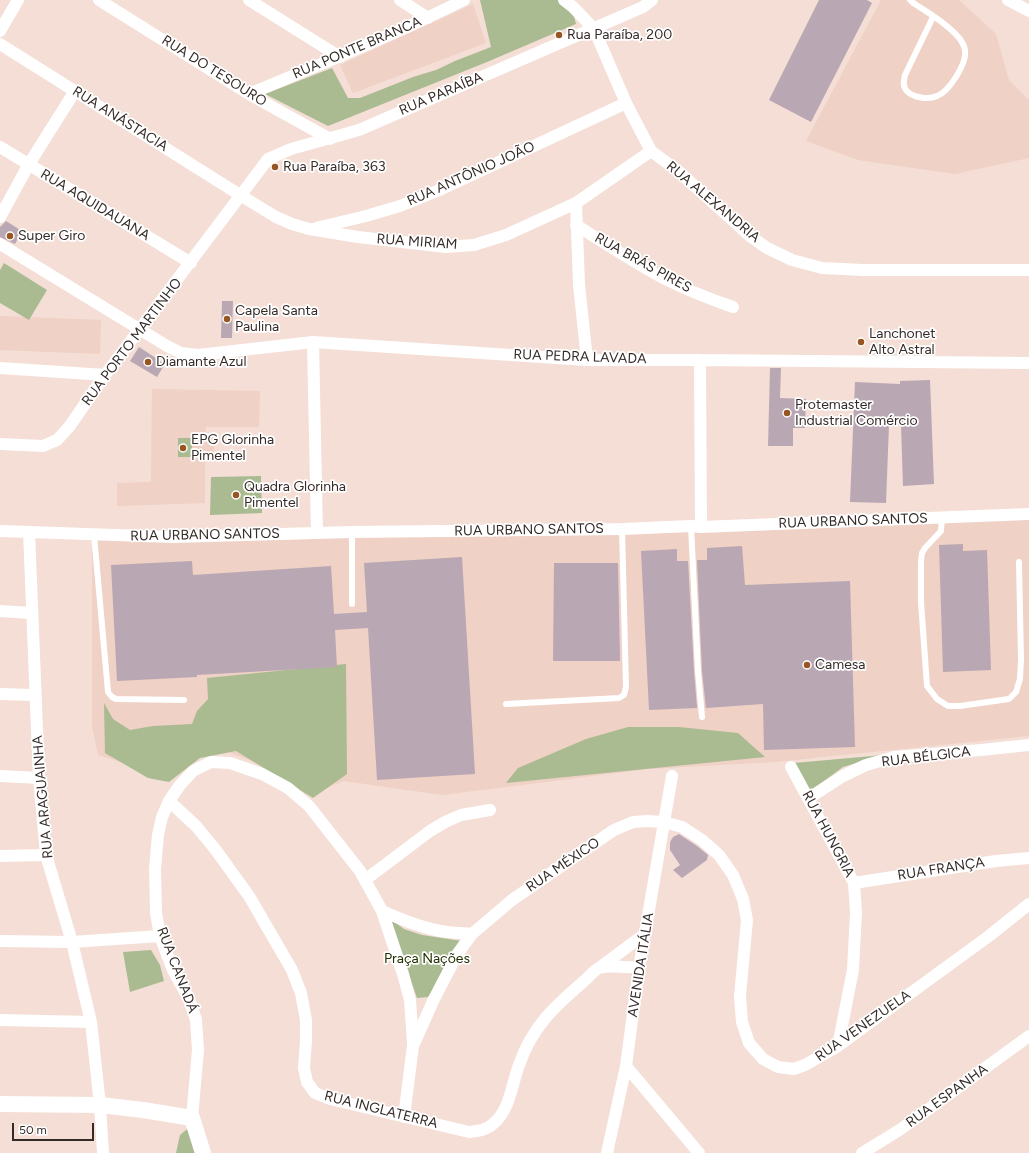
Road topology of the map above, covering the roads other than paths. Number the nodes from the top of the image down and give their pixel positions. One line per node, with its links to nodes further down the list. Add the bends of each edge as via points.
1 (18, 0): 14 (street)
2 (99, 0): 18 (street, RUA DO TESOURO)
3 (249, 0): 16 (street)
4 (400, 0): 12 (street)
5 (464, 0): 12 (street, RUA PONTE BRANCA)
6 (564, 0): 13 (street)
7 (652, 0): 13 (street, RUA PARAÍBA, via 643,7)
8 (910, 0): 11 (lane)
9 (1008, 0): 10 (street)
10 (1029, 11)
11 (933, 17): 11 (lane, via 903,83 906,90 914,96 938,96 946,90 964,61 966,50 961,40)
12 (428, 18): 16 (street, RUA PONTE BRANCA)
13 (594, 29): 19 (street, RUA ALEXANDRIA); 20 (street, RUA PARAÍBA, via 359,130)
14 (0, 31)
15 (0, 44): 17 (street, RUA ANÁSTACIA)
16 (340, 57): 18 (street, RUA PONTE BRANCA)
17 (75, 91): 23 (street); 24 (street, RUA ANÁSTACIA)
18 (249, 94): 20 (street, RUA DO TESOURO)
19 (626, 103): 22 (street, RUA ALEXANDRIA); 28 (street, RUA ANTÔNIO JOÃO, via 400,206)
20 (330, 139): 24 (street, RUA PARAÍBA, via 291,149 268,159)
21 (0, 147): 23 (street, RUA AQUIDAUANA)
22 (651, 151): 25 (street, RUA MIRIAM); 31 (street, RUA ALEXANDRIA, via 678,171 750,236 792,260 822,268 862,270)
23 (29, 164): 26 (street); 30 (street, RUA AQUIDAUANA)
24 (240, 195): 28 (street, RUA MIRIAM, via 276,217); 30 (street, RUA PORTO MARTINHO)
25 (576, 203): 27 (street, RUA BRÁS PIRES); 28 (street, RUA MIRIAM, via 506,235 474,245 446,247)
26 (0, 216)
27 (576, 225): 32 (street, RUA BRÁS PIRES, via 667,280); 35 (street, RUA BRÁS PIRES)
28 (309, 229)
29 (0, 244): 33 (street, RUA PEDRA LAVADA)
30 (191, 263): 33 (street, RUA PORTO MARTINHO)
31 (1029, 270)
32 (734, 307)
33 (139, 329): 34 (street, RUA PEDRA LAVADA, via 181,353 198,355); 39 (street, RUA PORTO MARTINHO)
34 (313, 342): 35 (street, RUA PEDRA LAVADA); 48 (street)
35 (587, 360): 36 (street, RUA PEDRA LAVADA)
36 (700, 360): 37 (street, RUA PEDRA LAVADA); 43 (street)
37 (1029, 363)
38 (0, 368): 39 (street)
39 (105, 375): 40 (street, RUA PORTO MARTINHO, via 57,440 42,446)
40 (0, 444)
41 (1029, 514): 42 (street, RUA URBANO SANTOS)
42 (942, 518): 43 (street, RUA URBANO SANTOS); 50 (lane, via 941,531 922,553 921,602 927,686 937,699 948,706 1009,699 1016,692 1021,660)
43 (696, 527): 44 (street, RUA URBANO SANTOS); 58 (lane, via 698,671)
44 (622, 529): 47 (street, RUA URBANO SANTOS); 57 (lane, via 626,687 624,695 619,698)
45 (0, 531): 46 (street, RUA URBANO SANTOS)
46 (29, 532): 49 (street, RUA URBANO SANTOS); 53 (street, RUA ARAGUAINHA)
47 (352, 532): 48 (street, RUA URBANO SANTOS); 51 (lane)
48 (317, 533): 49 (street, RUA URBANO SANTOS, via 173,537)
49 (94, 535): 56 (lane, via 108,692 116,699)
50 (1019, 562)
51 (352, 604)
52 (0, 611): 53 (street)
53 (31, 613): 55 (street, RUA ARAGUAINHA)
54 (0, 694): 55 (street)
55 (35, 695): 63 (street, RUA ARAGUAINHA)
56 (184, 700)
57 (506, 704)
58 (702, 717)
59 (1029, 745): 64 (street, RUA BÉLGICA, via 894,758 855,770)
60 (792, 767): 64 (street, RUA HUNGRIA)
61 (0, 776): 63 (street)
62 (672, 776): 67 (street, AVENIDA ITÁLIA)
63 (39, 778): 68 (street, RUA ARAGUAINHA)
64 (809, 798): 72 (street, RUA HUNGRIA)
65 (169, 801): 71 (street, RUA CANADÁ, via 193,771 211,762 230,763 262,774 288,788 310,806); 77 (street, RUA CANADÁ, via 158,835 155,869 156,913); 93 (street, RUA INGLATERRA, via 196,826 215,849 249,896 292,970 301,993 306,1020 304,1068 307,1082 315,1092 330,1099)
66 (490, 810): 71 (street, via 461,815 445,822)
67 (664, 822): 75 (street, AVENIDA ITÁLIA); 76 (street, RUA MÉXICO, via 633,822 614,830 512,900); 88 (street, RUA VENEZUELA, via 682,827 719,855 733,875 743,899 747,920 740,996 742,1022 749,1044 763,1059 778,1067 794,1069)
68 (46, 855): 69 (street); 79 (street, RUA ARAGUAINHA)
69 (0, 856)
70 (1029, 858): 72 (street, RUA FRANÇA)
71 (365, 880): 74 (street, RUA CANADÁ)
72 (854, 882): 88 (street, RUA HUNGRIA, via 856,912 853,970)
73 (1029, 904): 88 (street, RUA VENEZUELA)
74 (382, 911): 76 (street, via 429,929); 83 (street, RUA CANADÁ)
75 (646, 933): 80 (street, RUA INGLATERRA); 81 (street, AVENIDA ITÁLIA)
76 (472, 934): 82 (street, RUA MÉXICO, via 458,953)
77 (160, 936): 79 (street); 92 (street, RUA CANADÁ, via 196,1020 198,1050)
78 (0, 941): 79 (street)
79 (72, 942): 85 (street, RUA ARAGUAINHA)
80 (599, 968): 81 (street); 93 (street, RUA INGLATERRA, via 542,1020 519,1064 505,1109 495,1123 484,1130 469,1132)
81 (639, 968): 89 (street, AVENIDA ITÁLIA)
82 (434, 999): 83 (street, via 423,1004); 87 (street, RUA MÉXICO)
83 (410, 1000): 87 (street, RUA CANADÁ)
84 (0, 1020): 85 (street)
85 (91, 1022): 91 (street, RUA ARAGUAINHA)
86 (1029, 1036): 98 (street, RUA ESPANHA, via 901,1130)
87 (413, 1046): 93 (street, RUA MÉXICO)
88 (838, 1046)
89 (626, 1066): 96 (street, AVENIDA ITÁLIA); 97 (street)
90 (0, 1104): 91 (street)
91 (100, 1105): 92 (street); 94 (street, RUA ARAGUAINHA)
92 (192, 1118): 95 (street)
93 (404, 1118)
94 (103, 1153)
95 (203, 1153)
96 (607, 1153)
97 (699, 1153)
98 (862, 1153)

